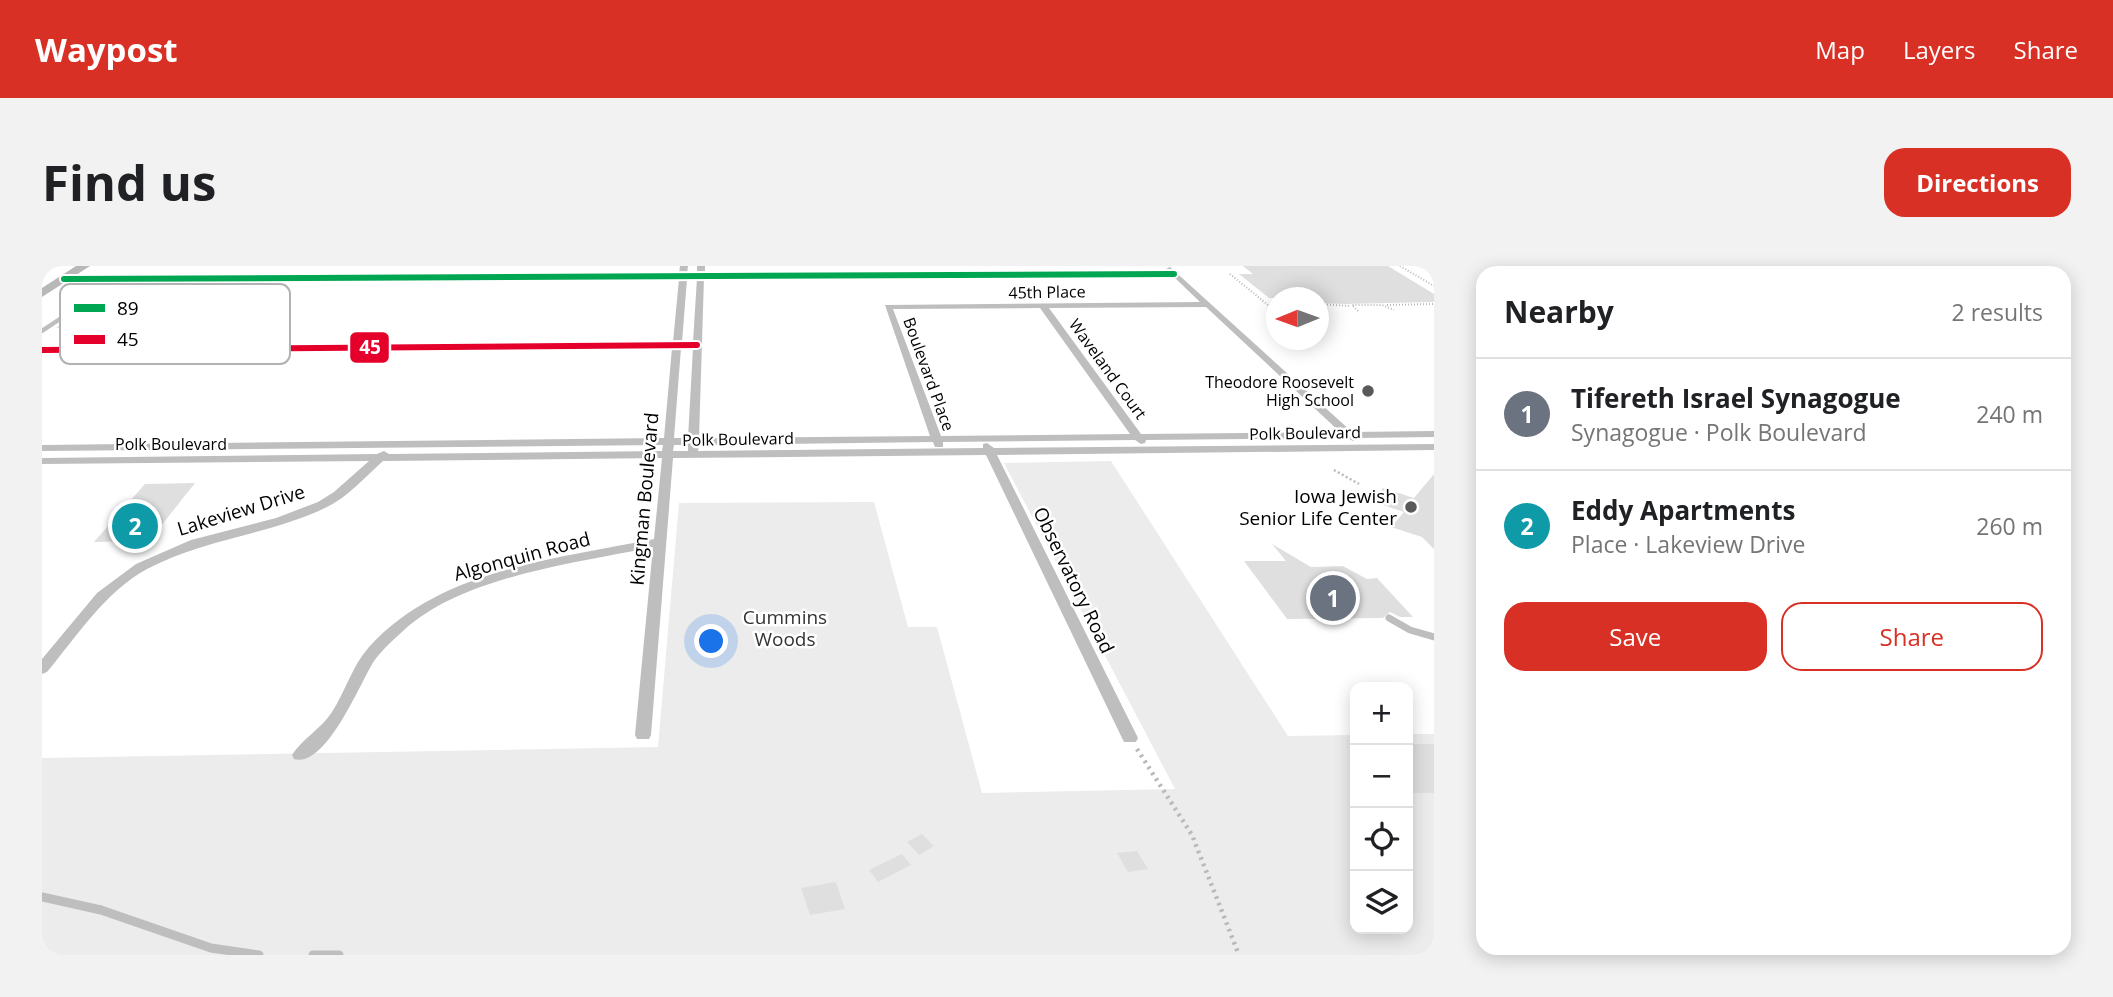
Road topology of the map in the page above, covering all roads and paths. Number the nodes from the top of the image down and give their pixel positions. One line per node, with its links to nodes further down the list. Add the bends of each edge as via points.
1 (84, 266): 12 (main road)
2 (1166, 266): 8 (street)
3 (1400, 266): 5 (path)
4 (1395, 269): 5 (path)
5 (1405, 269): 10 (path)
6 (683, 271): 7 (street); 12 (street); 31 (street, Kingman Boulevard)
7 (701, 271): 8 (street); 32 (street)
8 (1174, 274): 20 (street)
9 (1230, 274): 13 (path)
10 (1419, 277): 11 (path); 15 (path)
11 (1411, 278)
12 (64, 279): 16 (main road)
13 (1236, 279): 14 (path); 17 (path)
14 (1245, 279)
15 (1434, 286)
16 (43, 291)
17 (1259, 298): 18 (path); 19 (path)
18 (1266, 298)
19 (1266, 303)
20 (1208, 304): 23 (street, 45th Place); 37 (street)
21 (1434, 304): 25 (path)
22 (1329, 305): 24 (path)
23 (1043, 306): 26 (street, 45th Place); 38 (street, Waveland Court)
24 (1352, 306): 25 (path); 28 (path)
25 (1385, 306): 27 (path)
26 (888, 307): 40 (street, Boulevard Place)
27 (1394, 310)
28 (1358, 311)
29 (60, 319): 30 (lane)
30 (42, 331)
31 (677, 345): 32 (street); 33 (street); 47 (street, Kingman Boulevard)
32 (697, 345): 41 (street)
33 (290, 348)
34 (42, 350): 35 (street)
35 (60, 350)
36 (1434, 434): 37 (street, Polk Boulevard)
37 (1350, 435): 38 (street, Polk Boulevard); 46 (street)
38 (1138, 437): 39 (street, Polk Boulevard); 48 (street, Waveland Court)
39 (984, 438): 40 (street, Polk Boulevard); 49 (street, Observatory Road)
40 (937, 439): 41 (street, Polk Boulevard); 50 (street, Boulevard Place)
41 (693, 441): 47 (street, Polk Boulevard); 51 (street)
42 (390, 444): 43 (street, Polk Boulevard); 47 (street, Polk Boulevard); 52 (street, Lakeview Drive)
43 (189, 446): 45 (street, Polk Boulevard); 53 (lane)
44 (1434, 447): 46 (street, Polk Boulevard)
45 (42, 448)
46 (1363, 448): 48 (street, Polk Boulevard)
47 (668, 449): 51 (street, Polk Boulevard); 52 (street, Polk Boulevard); 57 (street, Kingman Boulevard)
48 (1148, 450): 49 (street, Polk Boulevard)
49 (990, 452): 50 (street, Polk Boulevard); 62 (street, Observatory Road)
50 (942, 453): 51 (street, Polk Boulevard)
51 (692, 455)
52 (382, 458): 53 (street, Polk Boulevard); 60 (street, Lakeview Drive, via 338,495 312,509 196,543 141,567 102,596)
53 (177, 460): 54 (street, Polk Boulevard)
54 (42, 461)
55 (1334, 470): 56 (path)
56 (1359, 484)
57 (660, 542): 61 (street, Kingman Boulevard); 63 (street, Algonquin Road, via 481,583 435,602 402,624 373,652 339,714)
58 (1389, 618): 59 (lane)
59 (1434, 637)
60 (42, 669)
61 (643, 735)
62 (1130, 738): 68 (path, via 1190,831)
63 (300, 755)
64 (42, 897): 65 (lane, via 102,910 211,948)
65 (259, 955)
66 (313, 955): 67 (lane)
67 (339, 955)
68 (1239, 955)

